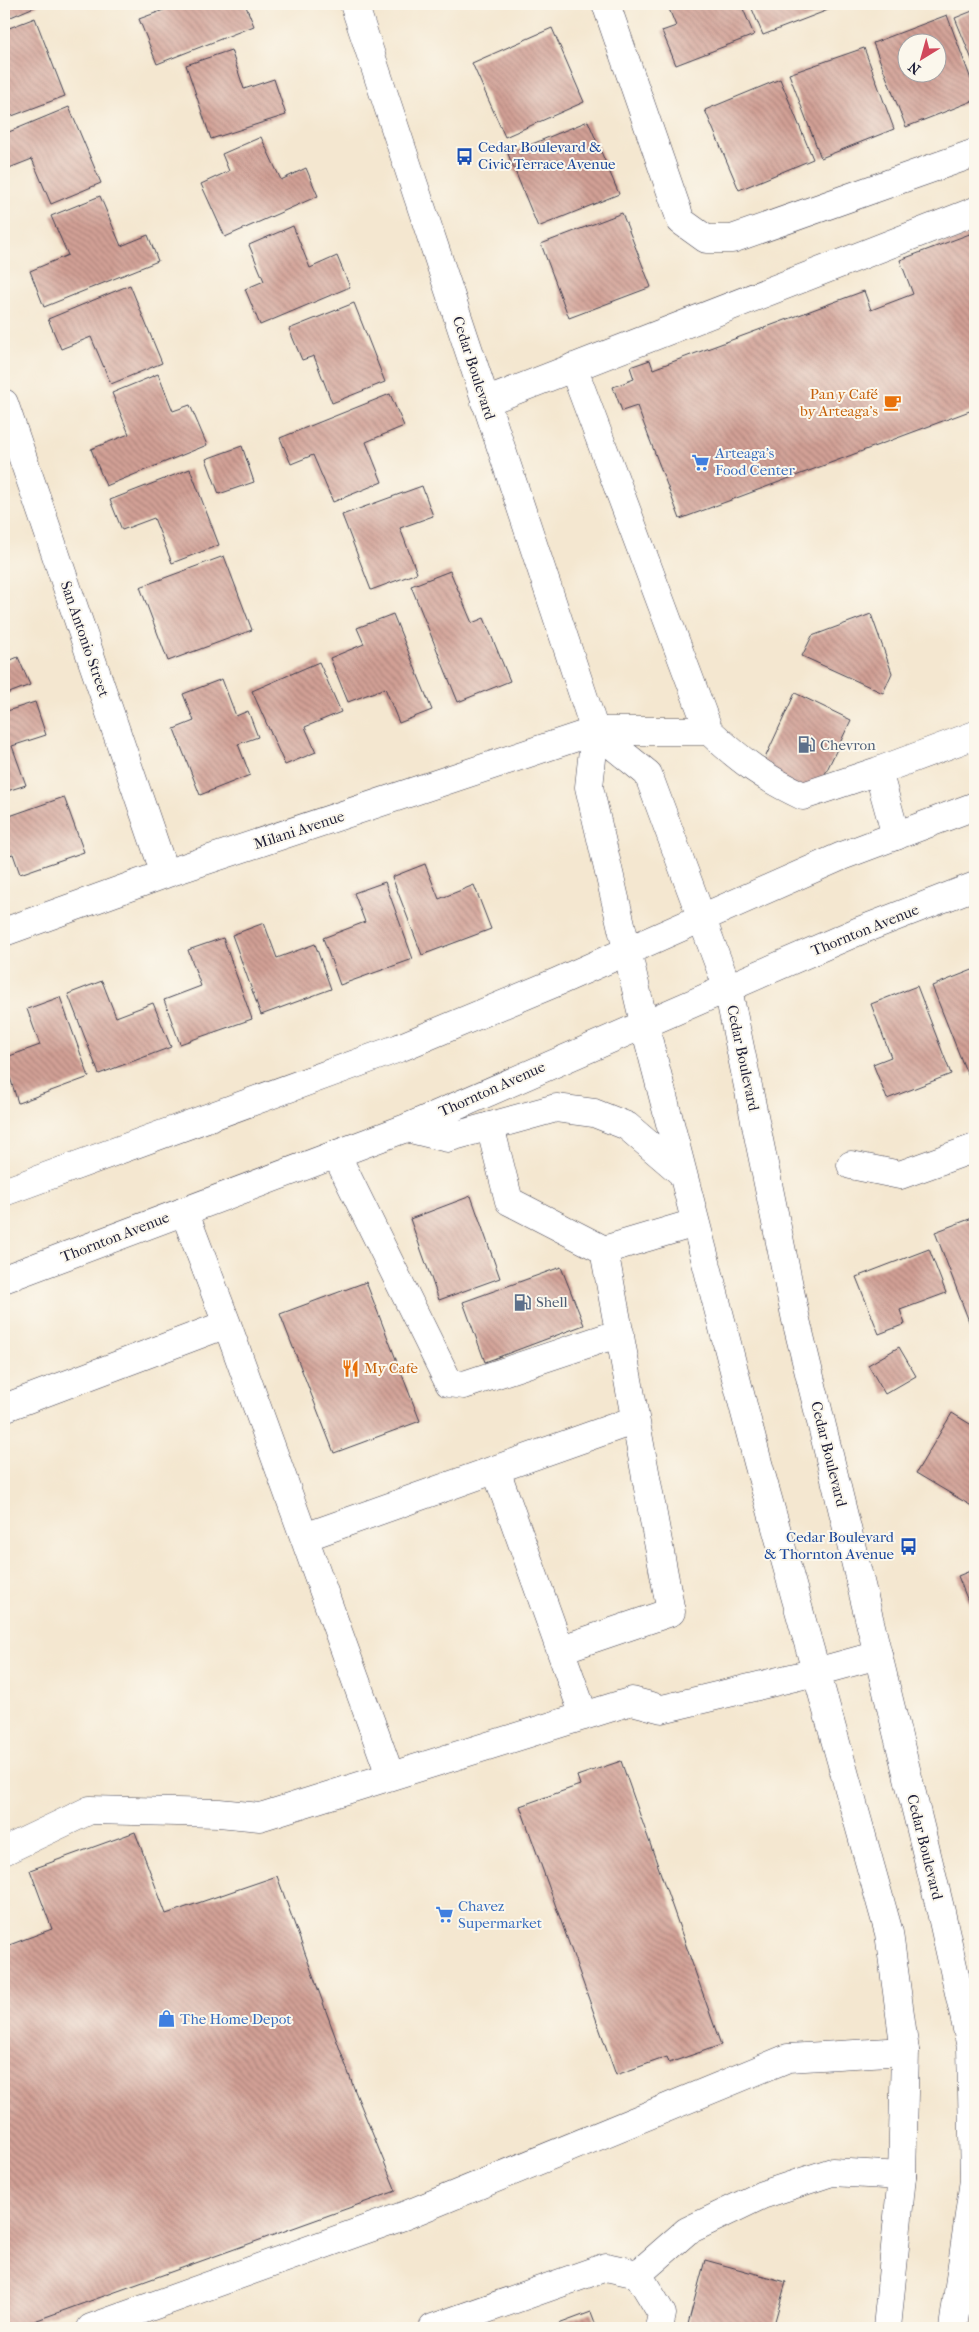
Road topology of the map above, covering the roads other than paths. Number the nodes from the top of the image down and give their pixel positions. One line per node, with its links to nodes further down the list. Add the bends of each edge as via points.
1 (356, 4): 6 (main road, Cedar Boulevard)
2 (606, 4): 3 (main road, via 681,222 706,239 732,239)
3 (975, 153)
4 (975, 211): 5 (main road)
5 (573, 367): 6 (main road); 8 (main road)
6 (485, 402): 9 (main road, Cedar Boulevard)
7 (4, 403): 14 (main road, San Antonio Street)
8 (709, 730): 9 (main road, Milani Avenue); 11 (main road, via 738,759 773,782 803,796)
9 (595, 731): 14 (main road, Milani Avenue); 16 (main road, Cedar Boulevard, via 648,774); 18 (main road, Cedar Boulevard, via 589,787)
10 (975, 735): 11 (main road)
11 (878, 771): 13 (main road)
12 (975, 806): 13 (main road)
13 (896, 836): 16 (main road)
14 (165, 874): 17 (main road, Milani Avenue)
15 (975, 886): 19 (main road, Thornton Avenue, via 859,931)
16 (703, 917): 18 (main road); 19 (main road, Cedar Boulevard)
17 (4, 932)
18 (628, 950): 20 (main road, Cedar Boulevard); 27 (main road, via 399,1048)
19 (728, 989): 20 (main road, Thornton Avenue); 39 (main road, Cedar Boulevard, via 796,1320)
20 (644, 1023): 22 (main road, Thornton Avenue); 26 (main road, Cedar Boulevard)
21 (490, 1126): 22 (main road, via 447,1138); 26 (main road, via 556,1108 594,1113 627,1126); 30 (main road, via 509,1201)
22 (406, 1128): 24 (main road, Thornton Avenue)
23 (975, 1148): 25 (main road, via 900,1175)
24 (336, 1154): 28 (main road, Thornton Avenue); 33 (main road, via 449,1383 464,1385)
25 (851, 1165)
26 (683, 1174): 29 (main road, Cedar Boulevard)
27 (4, 1192)
28 (184, 1211): 31 (main road, Thornton Avenue); 32 (main road)
29 (696, 1223): 30 (main road); 40 (main road, Cedar Boulevard)
30 (604, 1250): 33 (main road)
31 (4, 1279)
32 (227, 1324): 34 (main road); 37 (main road)
33 (620, 1333): 35 (main road)
34 (4, 1408)
35 (635, 1420): 36 (main road); 38 (main road, via 670,1612)
36 (496, 1470): 37 (main road); 38 (main road)
37 (306, 1538): 42 (main road)
38 (562, 1649): 41 (main road)
39 (878, 1655): 40 (main road); 45 (main road, Cedar Boulevard, via 971,2047)
40 (816, 1672): 41 (main road, via 662,1709 632,1701); 44 (main road, Cedar Boulevard, via 889,1933)
41 (584, 1716): 42 (main road)
42 (390, 1775): 43 (main road, via 260,1817 90,1810)
43 (4, 1851)
44 (905, 2051): 46 (main road, Cedar Boulevard); 48 (main road, via 788,2058 406,2215)
45 (974, 2090): 52 (main road, Cedar Boulevard, via 974,2180)
46 (902, 2176): 47 (main road, via 832,2172 762,2195 687,2231); 51 (main road, Cedar Boulevard)
47 (638, 2274): 49 (main road, via 606,2267); 50 (main road, via 662,2314)
48 (91, 2328)
49 (433, 2328)
50 (659, 2328)
51 (886, 2328)
52 (953, 2328)

